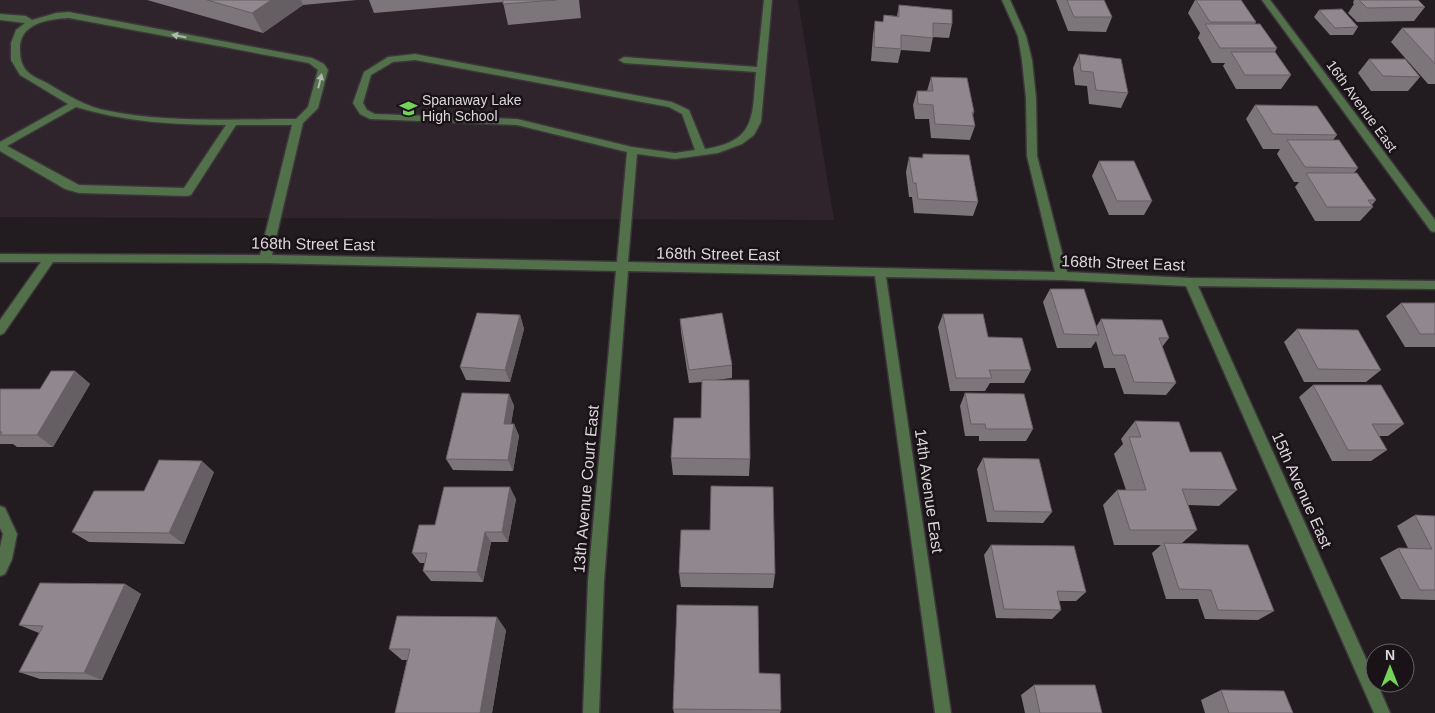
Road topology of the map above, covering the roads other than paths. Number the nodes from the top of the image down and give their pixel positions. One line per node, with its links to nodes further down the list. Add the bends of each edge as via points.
1 (768, 0): 7 (street)
2 (1006, 0): 20 (street, via 1022,36 1027,60 1032,156)
3 (1266, 0): 14 (street, 16th Avenue East)
4 (0, 17): 5 (street, via 26,19)
5 (30, 23): 8 (street, via 18,32 15,43 16,60 23,73); 10 (street, one-way to 5, via 313,108 323,70 312,61 69,15)
6 (624, 60): 7 (street)
7 (762, 70): 13 (street, via 756,122 750,133 718,150)
8 (75, 104): 9 (street, via 108,114 155,120); 11 (street)
9 (232, 122): 10 (street); 11 (street, via 187,192 79,190)
10 (298, 122): 17 (street)
11 (0, 147)
12 (632, 150): 13 (street, via 675,156); 13 (street, via 517,122 373,117 363,112 358,103 367,74 391,59 415,57 672,105 686,112); 18 (street, 13th Avenue Court East)
13 (701, 152)
14 (1435, 228)
15 (0, 258): 16 (street, 168th Street East)
16 (50, 258): 17 (street, 168th Street East); 23 (street)
17 (265, 259): 18 (street, 168th Street East)
18 (621, 268): 19 (street, 168th Street East); 26 (street, 13th Avenue Court East, via 596,581)
19 (880, 274): 20 (street, 168th Street East); 27 (street, 14th Avenue East)
20 (1062, 276): 21 (street, 168th Street East)
21 (1190, 282): 22 (street, 168th Street East); 28 (street, 15th Avenue East)
22 (1435, 285)
23 (0, 330)
24 (0, 514): 25 (street, via 10,534)
25 (0, 569)
26 (592, 713)
27 (942, 713)
28 (1382, 713)

